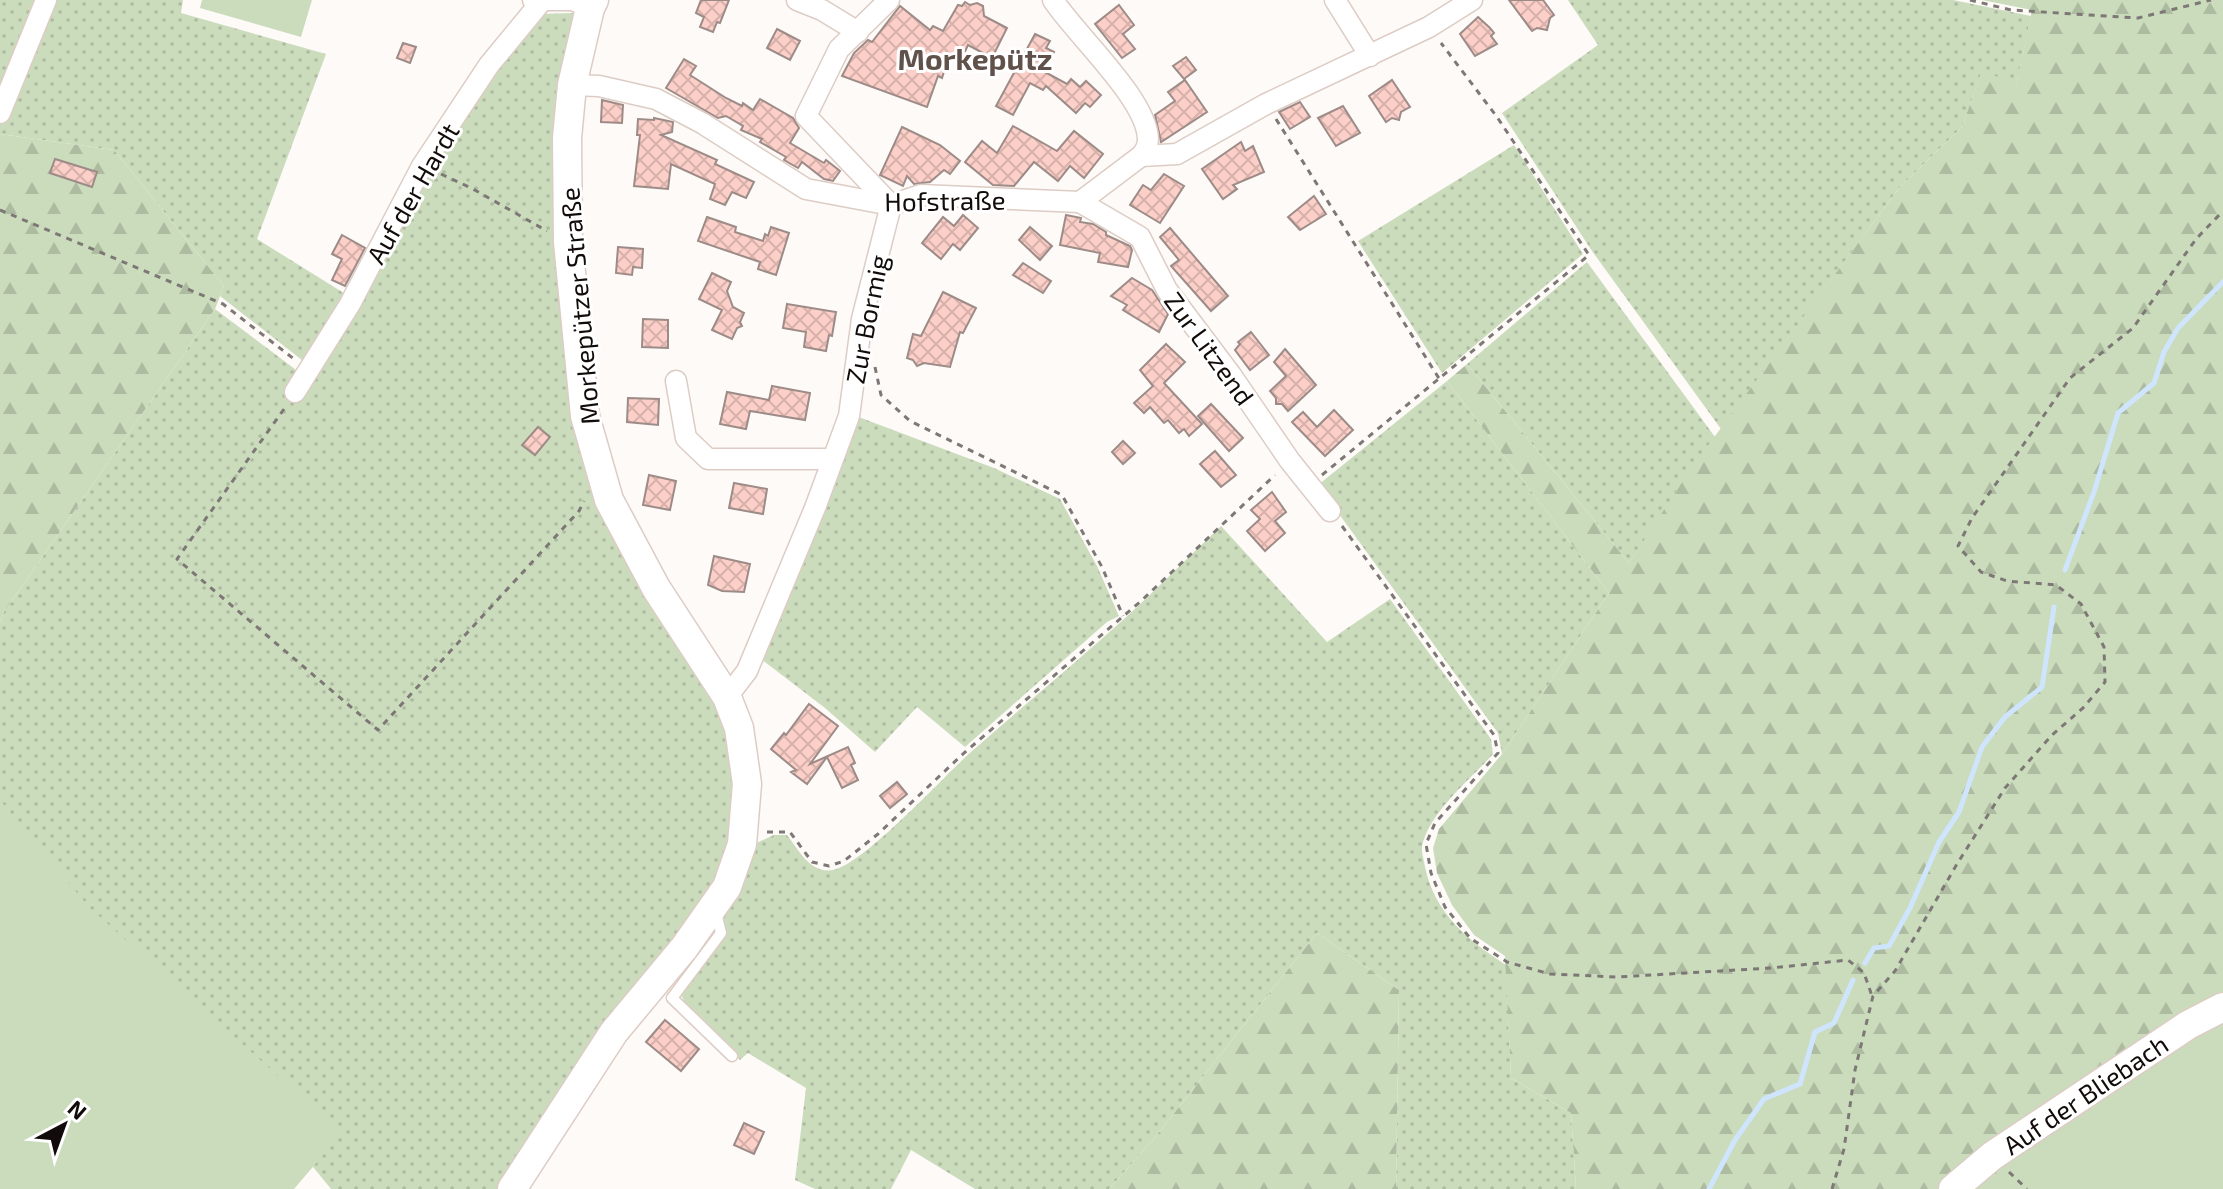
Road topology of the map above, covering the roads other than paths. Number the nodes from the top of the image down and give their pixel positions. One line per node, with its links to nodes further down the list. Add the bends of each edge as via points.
1 (46, 0): 12 (street)
2 (797, 0): 9 (street)
3 (889, 0): 9 (street)
4 (1053, 0): 13 (street, via 1140,112 1148,136)
5 (1335, 0): 10 (street)
6 (1472, 0): 10 (street)
7 (537, 1): 8 (street, Auf der Hardt); 17 (street, Auf der Hardt, via 422,166 350,304)
8 (592, 4): 11 (street, Morkepützer Straße)
9 (858, 32): 15 (street, via 839,49 806,116)
10 (1370, 56): 13 (street, via 1266,104 1177,154)
11 (572, 85): 15 (street, Hofstraße, via 656,99 806,189); 20 (street, Morkepützer Straße, via 568,242 585,416 609,500 656,588)
12 (0, 113)
13 (1141, 156): 14 (street)
14 (1080, 202): 15 (street, Hofstraße, via 921,195); 19 (street, Zur Litzend, via 1140,237 1167,290)
15 (891, 205): 18 (street, Zur Bormig, via 862,319 849,416)
16 (676, 381): 18 (street, via 686,438 708,459)
17 (295, 392)
18 (831, 459): 20 (street, Zur Bormig, via 747,671)
19 (1330, 511)
20 (727, 697): 21 (street, Morkepützer Straße, via 739,728 747,784 742,844)
21 (714, 907): 23 (lane, Morkepützer Straße, via 721,933 672,998); 24 (street, Morkepützer Straße, via 614,1032)
22 (2223, 1007): 25 (street, Auf der Bliebach, via 1992,1156)
23 (732, 1056)
24 (516, 1188)
25 (1953, 1189)

